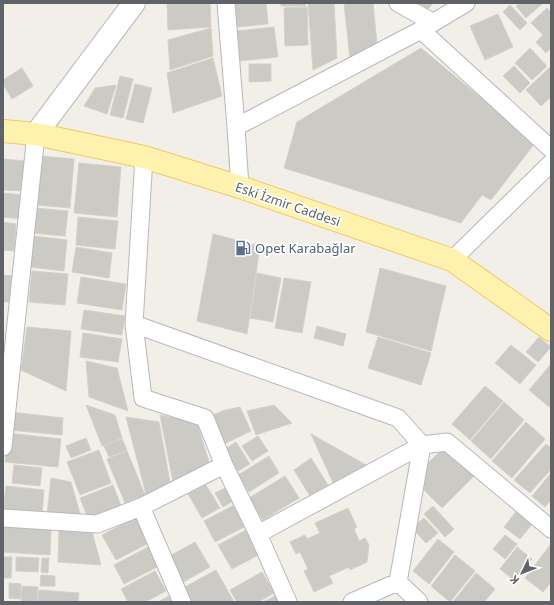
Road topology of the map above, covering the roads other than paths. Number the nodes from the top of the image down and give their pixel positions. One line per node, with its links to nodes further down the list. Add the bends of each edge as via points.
1 (134, 3): 8 (street)
2 (226, 3): 6 (street)
3 (398, 3): 5 (street)
4 (466, 3): 5 (street)
5 (427, 26): 6 (street); 9 (street)
6 (236, 127): 12 (street)
7 (3, 131): 8 (main road, Eski İzmir Caddesi)
8 (36, 134): 10 (main road, Eski İzmir Caddesi); 17 (street)
9 (551, 149)
10 (144, 157): 12 (main road, Eski İzmir Caddesi); 14 (street)
11 (551, 163): 13 (street)
12 (240, 187): 13 (main road, Eski İzmir Caddesi)
13 (452, 260): 15 (main road, Eski İzmir Caddesi)
14 (134, 324): 16 (street, via 398,418); 18 (street, via 143,398 204,418)
15 (551, 330)
16 (422, 445): 21 (street, via 447,442); 22 (street); 23 (street)
17 (3, 447)
18 (224, 465): 19 (street); 22 (street)
19 (141, 507): 20 (street, via 97,524); 24 (street)
20 (3, 518)
21 (551, 529)
22 (258, 534): 25 (street)
23 (398, 582): 26 (street); 27 (street)
24 (182, 602)
25 (288, 602)
26 (352, 602)
27 (419, 602)

